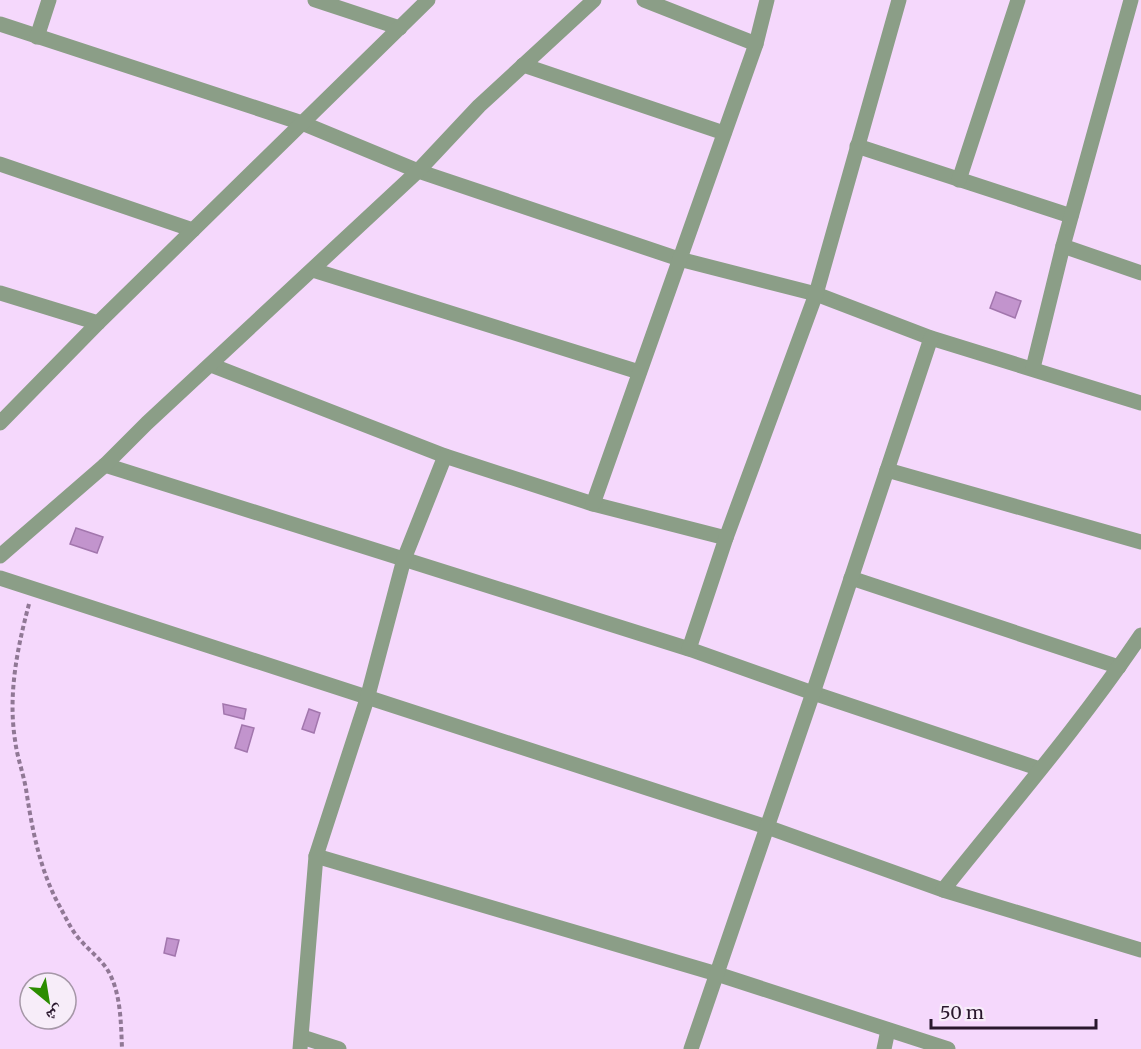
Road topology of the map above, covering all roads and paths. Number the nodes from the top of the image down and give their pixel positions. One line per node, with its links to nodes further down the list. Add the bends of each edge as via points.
1 (49, 0): 12 (street)
2 (315, 0): 11 (street)
3 (428, 0): 11 (street)
4 (594, 0): 14 (street)
5 (644, 0): 13 (street)
6 (767, 0): 13 (street)
7 (898, 0): 17 (street)
8 (1017, 0): 20 (street)
9 (1131, 0): 21 (street)
10 (0, 24): 12 (street)
11 (400, 27): 15 (street)
12 (37, 36): 15 (street)
13 (756, 44): 16 (street)
14 (523, 65): 16 (street); 19 (street)
15 (302, 123): 19 (street); 22 (street)
16 (724, 133): 24 (street)
17 (857, 146): 20 (street); 28 (street)
18 (0, 164): 22 (street)
19 (418, 171): 24 (street); 25 (street)
20 (959, 180): 21 (street)
21 (1071, 216): 23 (street)
22 (193, 230): 29 (street)
23 (1063, 246): 26 (street); 32 (street)
24 (679, 259): 28 (street); 33 (street)
25 (313, 270): 31 (street); 33 (street)
26 (1141, 273)
27 (0, 293): 29 (street)
28 (816, 294): 30 (street); 40 (street)
29 (98, 323): 35 (street)
30 (931, 338): 32 (street); 38 (street)
31 (211, 365): 36 (street); 37 (street)
32 (1033, 368): 34 (street)
33 (639, 372): 39 (street)
34 (1141, 402)
35 (0, 423)
36 (445, 456): 39 (street); 43 (street)
37 (105, 465): 42 (street); 43 (street)
38 (887, 470): 41 (street); 45 (street)
39 (592, 504): 40 (street)
40 (726, 538): 48 (street)
41 (1141, 543)
42 (0, 556)
43 (404, 559): 48 (street); 51 (street)
44 (0, 578): 46 (street)
45 (851, 578): 49 (street); 50 (street)
46 (33, 589): 51 (street); 60 (path, via 16,652 15,740 41,862 51,890 76,935 108,971 117,1002)
47 (1141, 635): 49 (street)
48 (689, 649): 50 (street)
49 (1119, 667): 52 (street)
50 (813, 693): 52 (street); 53 (street)
51 (367, 699): 53 (street); 54 (street)
52 (1040, 769): 55 (street)
53 (767, 827): 55 (street); 57 (street)
54 (316, 856): 57 (street); 59 (street)
55 (943, 890): 56 (street)
56 (1141, 950)
57 (717, 975): 58 (street); 62 (street)
58 (888, 1030): 63 (street); 64 (street)
59 (301, 1043): 61 (street)
60 (122, 1049)
61 (339, 1049)
62 (691, 1049)
63 (884, 1049)
64 (948, 1049)

